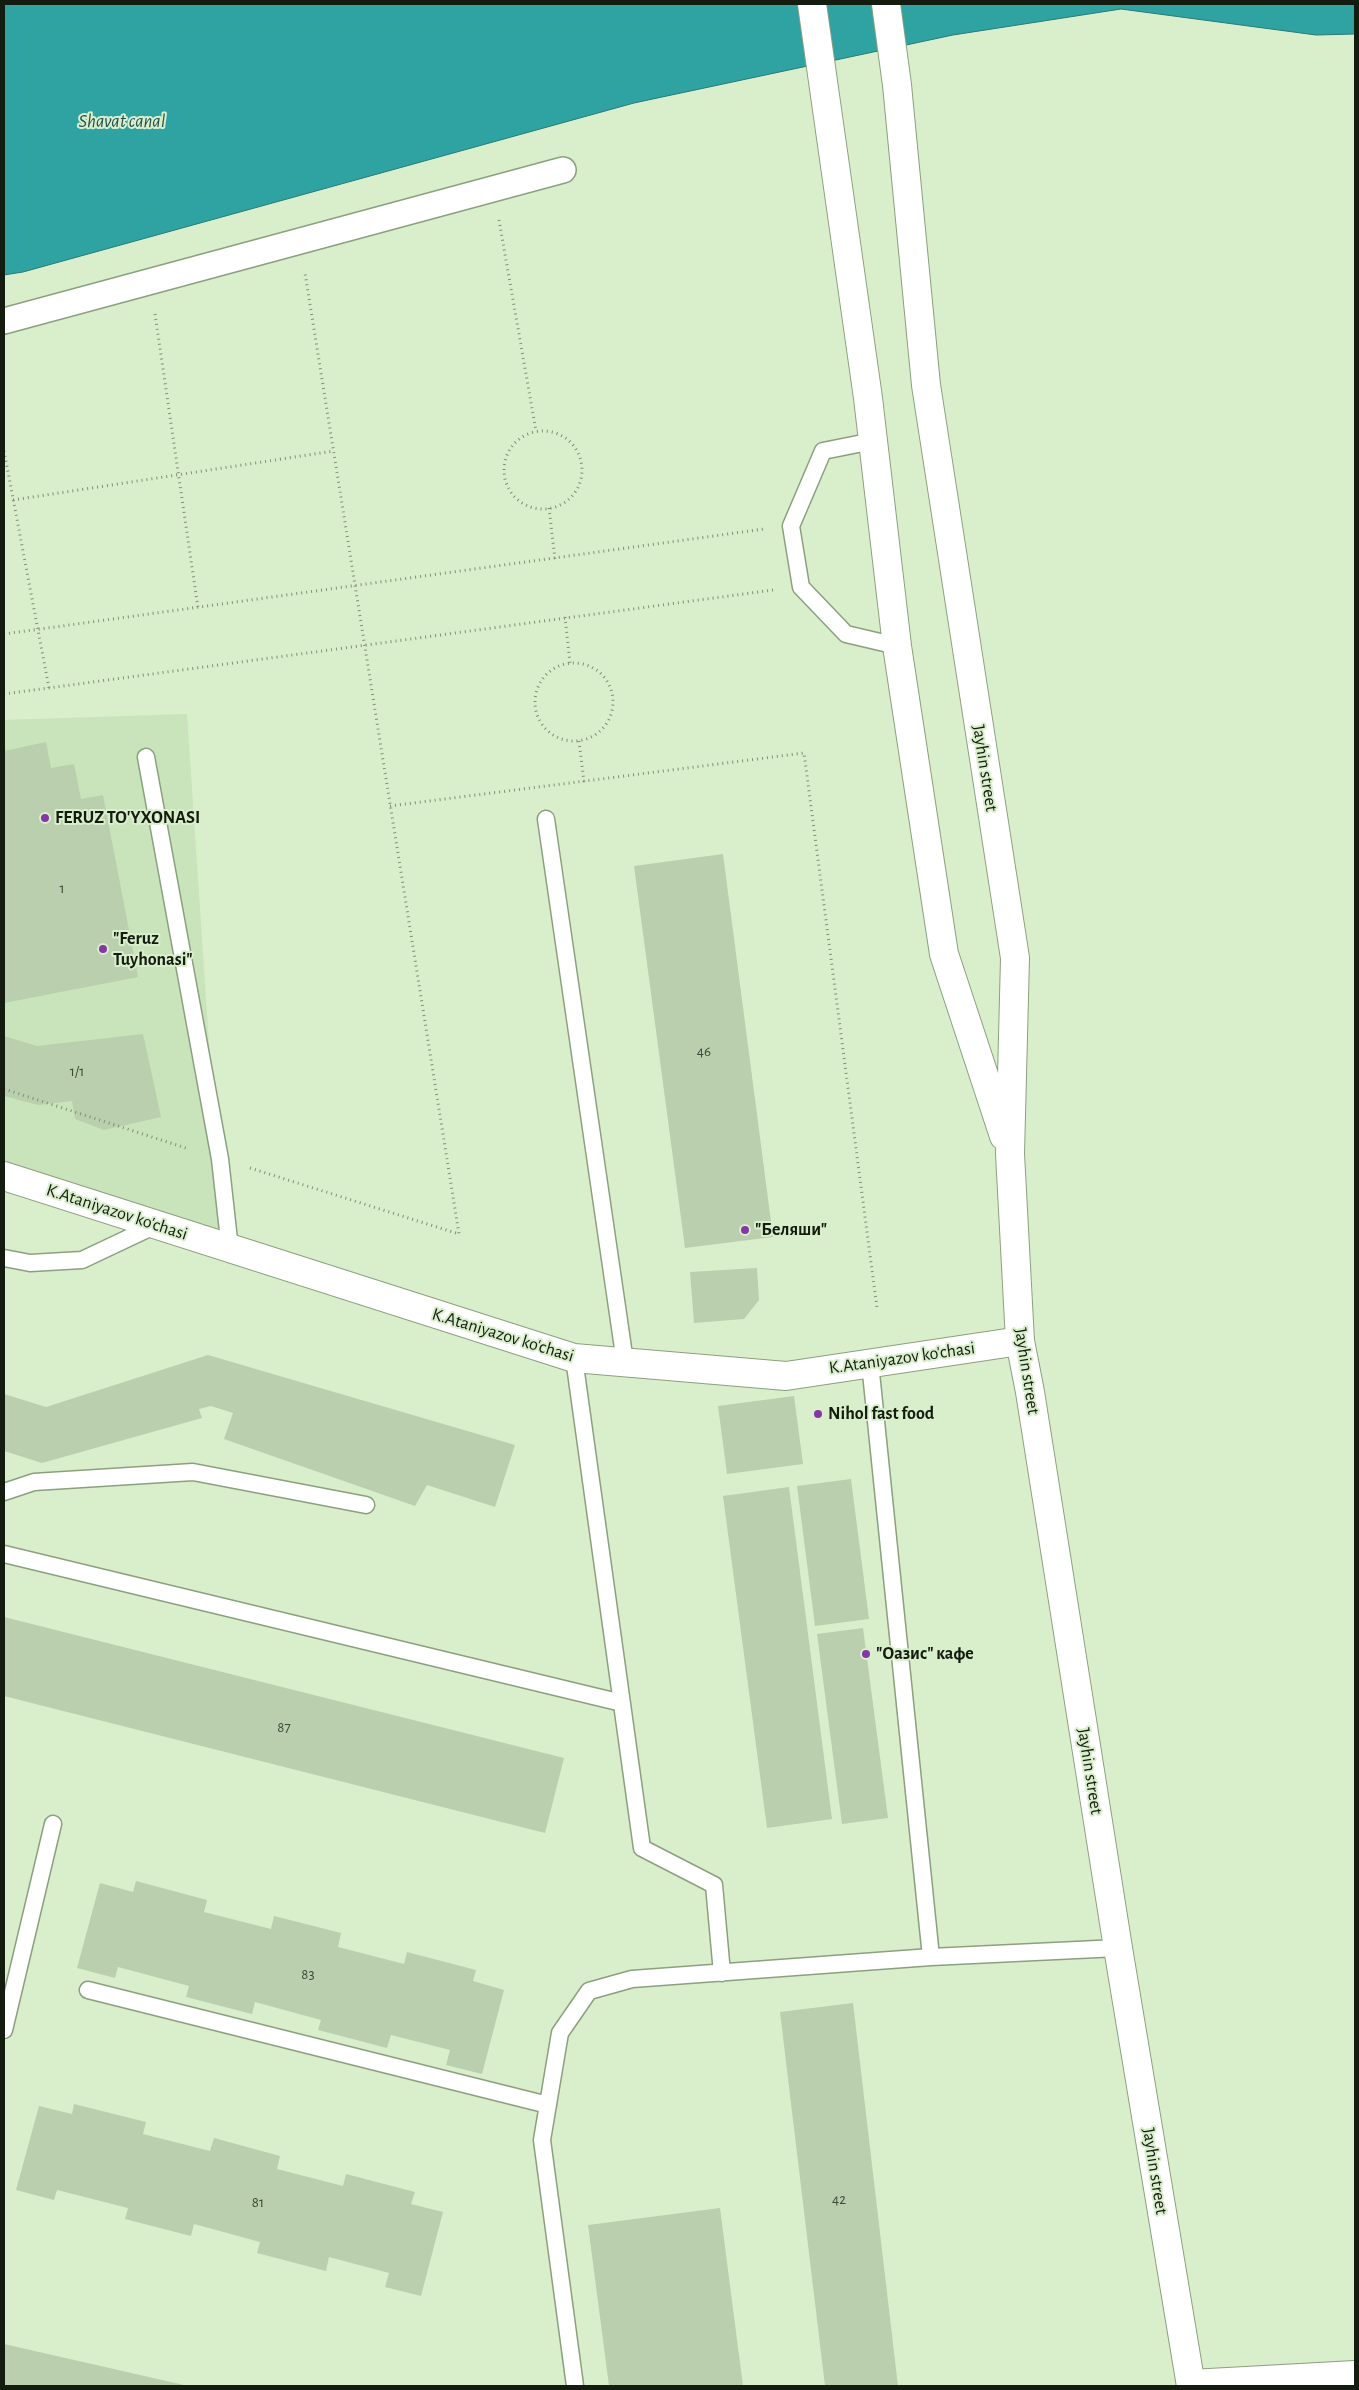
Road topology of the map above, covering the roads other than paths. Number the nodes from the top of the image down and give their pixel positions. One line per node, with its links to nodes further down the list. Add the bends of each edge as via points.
1 (812, 4): 5 (main road, Jayhin street)
2 (886, 4): 9 (main road, Jayhin street, via 898,85 926,385 1015,958)
3 (563, 170): 4 (street)
4 (4, 322)
5 (873, 441): 6 (main road, Jayhin street); 6 (lane, via 823,452 791,526 801,587 846,634)
6 (897, 646): 9 (main road, Jayhin street, via 944,954)
7 (146, 757): 12 (lane, via 220,1158)
8 (546, 819): 16 (lane)
9 (1010, 1154): 14 (main road, Jayhin street)
10 (4, 1176): 11 (main road, K.Ataniyazov ko'chasi)
11 (156, 1225): 12 (main road, K.Ataniyazov ko'chasi); 13 (lane, via 82,1260 30,1263)
12 (230, 1249): 15 (main road, K.Ataniyazov ko'chasi)
13 (4, 1258)
14 (1020, 1341): 17 (main road, K.Ataniyazov ko'chasi); 23 (main road, Jayhin street)
15 (574, 1358): 16 (main road, K.Ataniyazov ko'chasi); 21 (lane)
16 (624, 1362): 17 (main road, K.Ataniyazov ko'chasi, via 786,1376)
17 (870, 1363): 24 (lane)
18 (4, 1492): 19 (lane, via 34,1482 193,1472)
19 (366, 1505)
20 (4, 1554): 21 (lane)
21 (622, 1703): 25 (lane, via 642,1848 714,1885)
22 (53, 1824): 27 (lane)
23 (1118, 1948): 24 (lane); 30 (main road, Jayhin street)
24 (931, 1958): 25 (lane)
25 (722, 1973): 28 (lane, via 632,1979 589,1991 560,2033)
26 (88, 1990): 28 (lane)
27 (4, 2030)
28 (548, 2105): 31 (lane, via 542,2140)
29 (1355, 2375): 30 (main road)
30 (1191, 2385)
31 (574, 2386)

